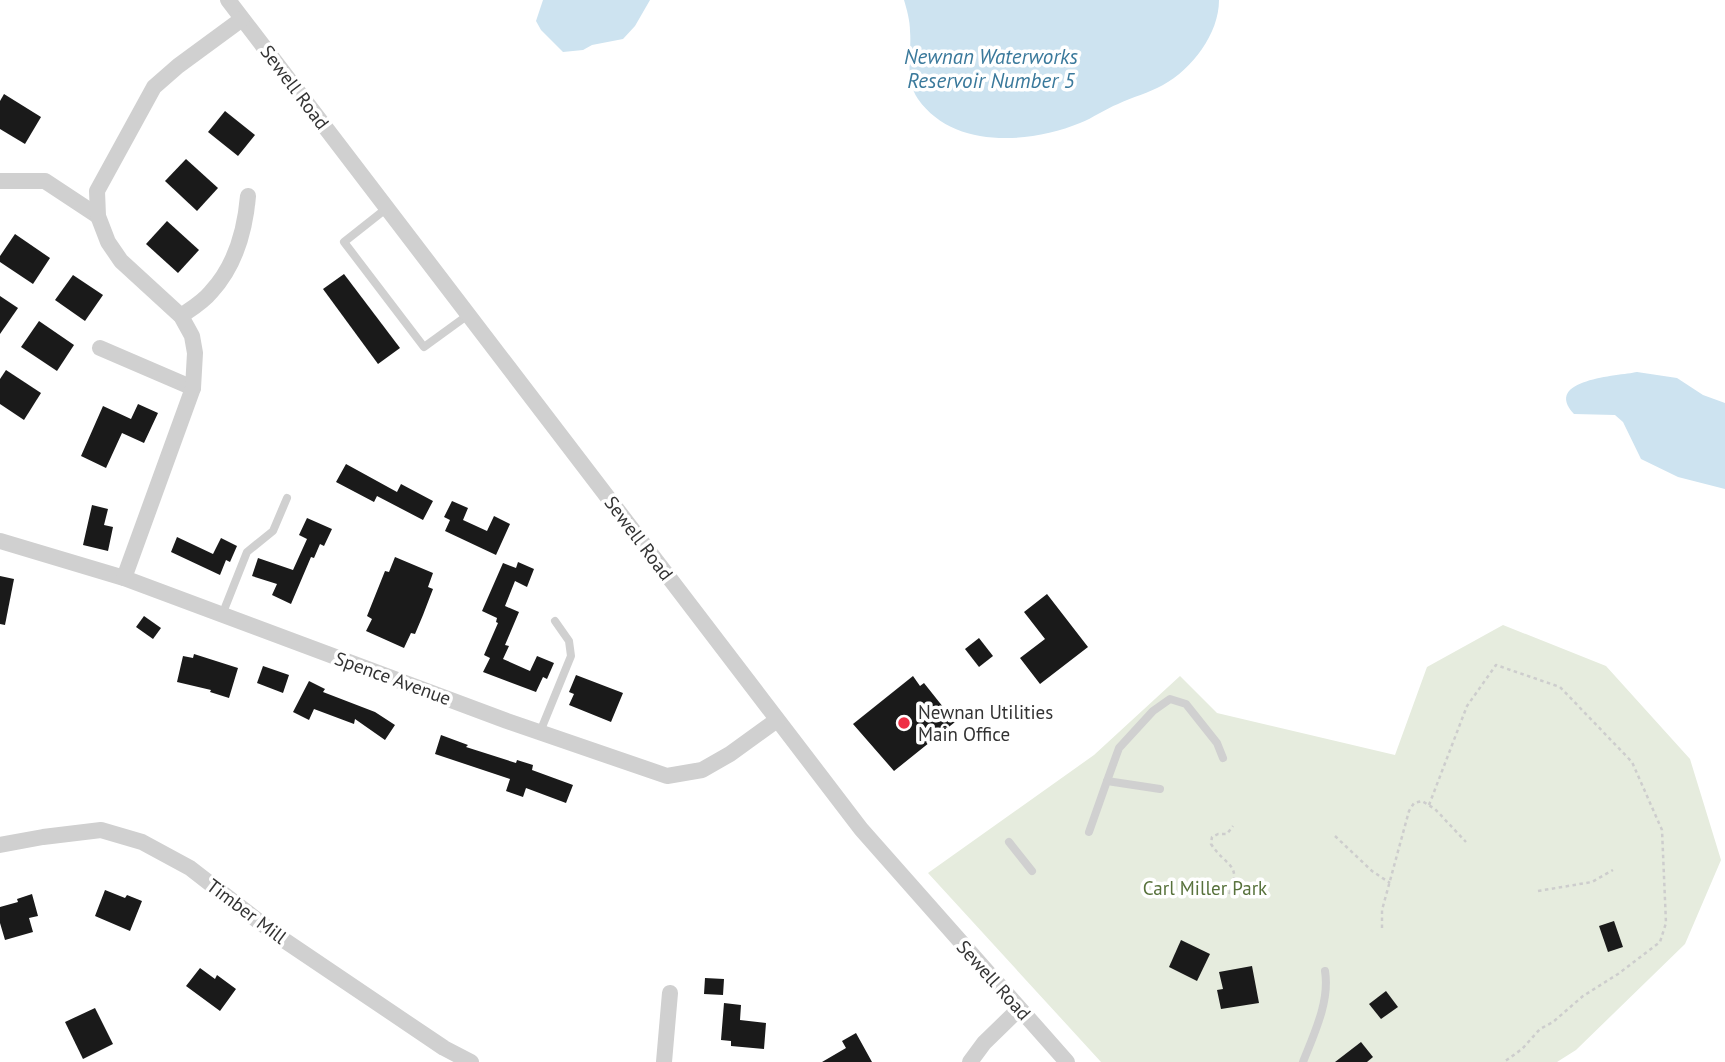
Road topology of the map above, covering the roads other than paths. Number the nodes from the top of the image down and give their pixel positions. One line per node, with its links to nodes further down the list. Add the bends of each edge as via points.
1 (228, 0): 2 (street, Sewell Road)
2 (242, 19): 5 (street, Sewell Road); 6 (street, via 154,87 97,191)
3 (0, 181): 6 (street, via 45,181)
4 (248, 196): 8 (street, via 245,224 229,269 210,294)
5 (387, 208): 7 (street, Sewell Road); 7 (lane, via 344,242 424,347)
6 (98, 216): 8 (street, via 121,261)
7 (468, 315): 16 (street, Sewell Road)
8 (181, 316): 10 (street, via 195,353)
9 (100, 348): 10 (street)
10 (193, 388): 13 (street)
11 (287, 498): 14 (lane, via 273,531 247,552)
12 (0, 541): 13 (street, Spence Avenue)
13 (124, 578): 14 (street, Spence Avenue)
14 (222, 615): 17 (street, Spence Avenue)
15 (555, 621): 17 (lane, via 569,641 571,656)
16 (777, 720): 17 (street, Spence Avenue, via 702,770 667,776); 27 (street, Sewell Road, via 861,829)
17 (540, 732)
18 (1223, 758): 19 (lane, via 1217,743 1186,705 1170,699 1119,748)
19 (1107, 781): 20 (lane); 21 (lane)
20 (1160, 789)
21 (1089, 832)
22 (1009, 842): 24 (lane)
23 (0, 845): 28 (street, Timber Mill, via 101,830 142,842 190,868 275,934)
24 (1032, 871)
25 (1325, 971): 32 (lane, via 1321,1013)
26 (670, 993): 29 (street)
27 (1019, 1009): 30 (street); 31 (street, Sewell Road)
28 (471, 1062)
29 (664, 1062)
30 (970, 1062)
31 (1067, 1062)
32 (1303, 1062)

